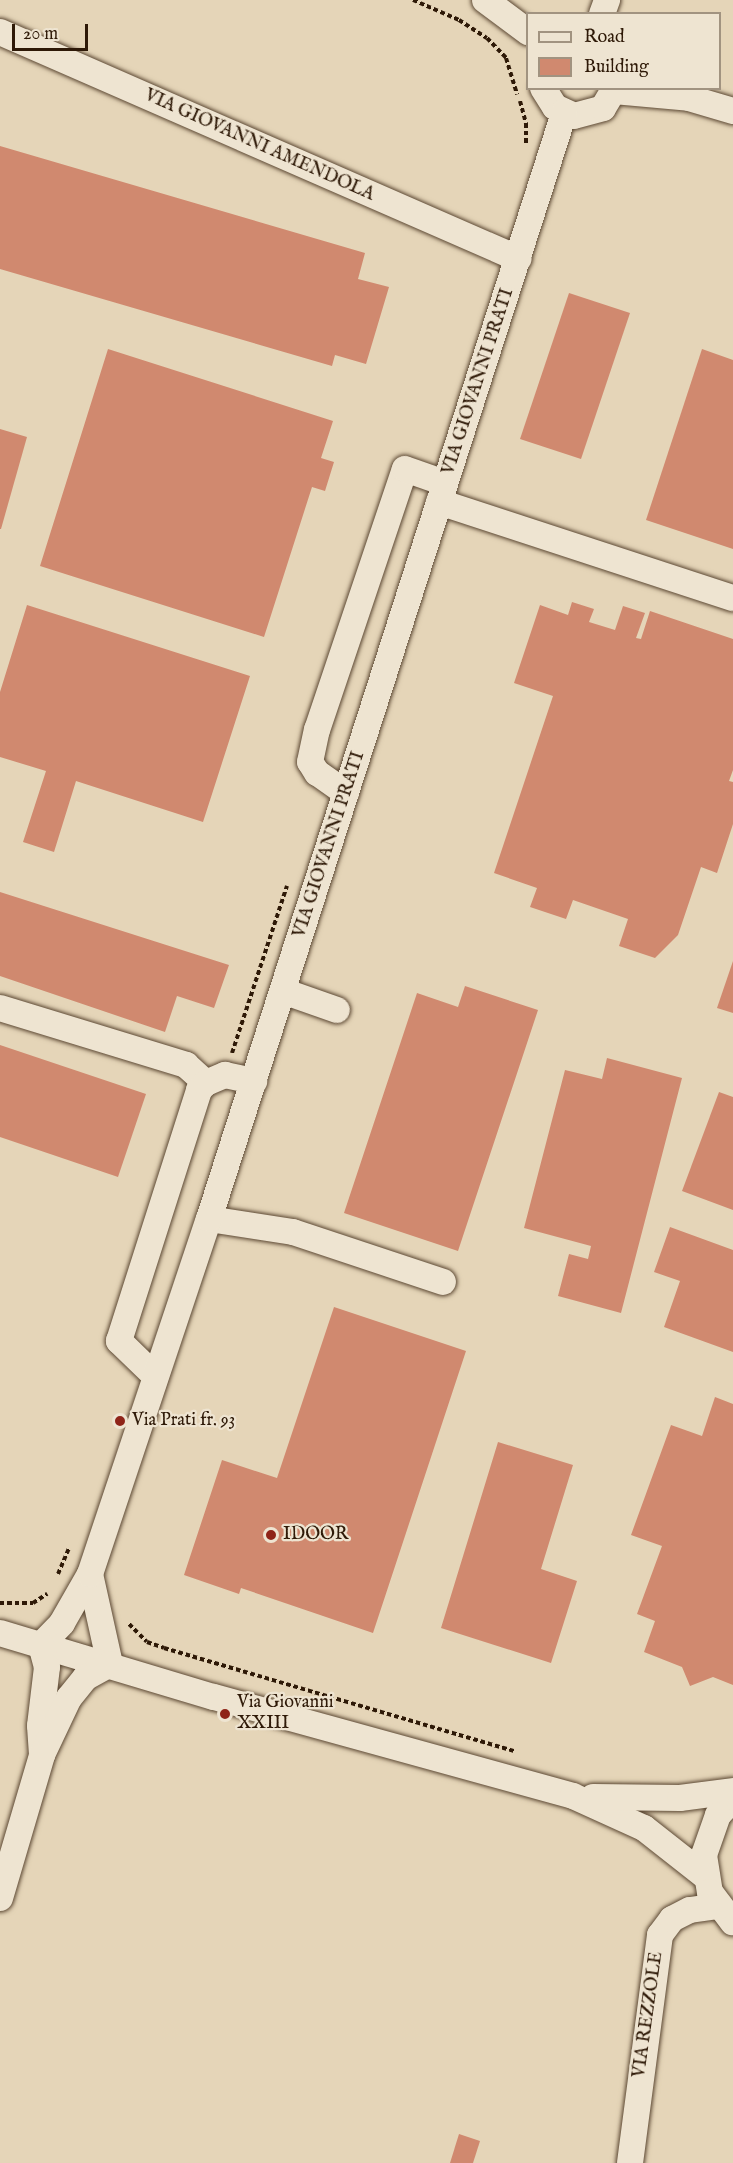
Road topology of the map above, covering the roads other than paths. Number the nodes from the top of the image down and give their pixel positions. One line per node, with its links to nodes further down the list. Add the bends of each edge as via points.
1 (485, 0): 2 (street)
2 (526, 31)
3 (0, 32): 8 (street, VIA GIOVANNI AMENDOLA)
4 (544, 90): 7 (street)
5 (615, 90): 6 (street, via 689,98); 7 (street, via 594,113)
6 (733, 111)
7 (564, 113): 8 (street, VIA GIOVANNI PRATI)
8 (519, 259): 9 (street, VIA GIOVANNI PRATI)
9 (442, 493): 10 (street); 11 (street, VIA GIOVANNI PRATI); 11 (street, via 405,468 317,730 310,762 317,773)
10 (733, 598)
11 (346, 793): 12 (street, VIA GIOVANNI PRATI)
12 (283, 991): 14 (street); 15 (street, VIA GIOVANNI PRATI)
13 (0, 1008): 16 (street, via 186,1065)
14 (337, 1010)
15 (254, 1081): 16 (street, via 225,1076); 17 (street, VIA GIOVANNI PRATI)
16 (206, 1083): 19 (street, via 199,1090 119,1341)
17 (210, 1220): 18 (street, via 292,1232); 19 (street, VIA GIOVANNI PRATI)
18 (443, 1281)
19 (154, 1375): 20 (street, VIA GIOVANNI PRATI)
20 (90, 1574): 22 (street, VIA GIOVANNI PRATI, via 62,1623); 23 (street)
21 (0, 1633): 22 (street)
22 (41, 1645): 23 (street); 24 (street, via 47,1667 40,1726)
23 (110, 1664): 24 (street, via 85,1678 69,1698 58,1729); 26 (street, via 214,1697)
24 (42, 1755): 29 (street)
25 (733, 1791): 26 (street, via 644,1799)
26 (573, 1796): 28 (street, via 644,1828)
27 (733, 1799): 28 (street, via 708,1834)
28 (705, 1876): 30 (street)
29 (0, 1898)
30 (726, 1914): 31 (street, VIA REZZOLE, via 690,1910 672,1919 660,1935)
31 (630, 2163)

